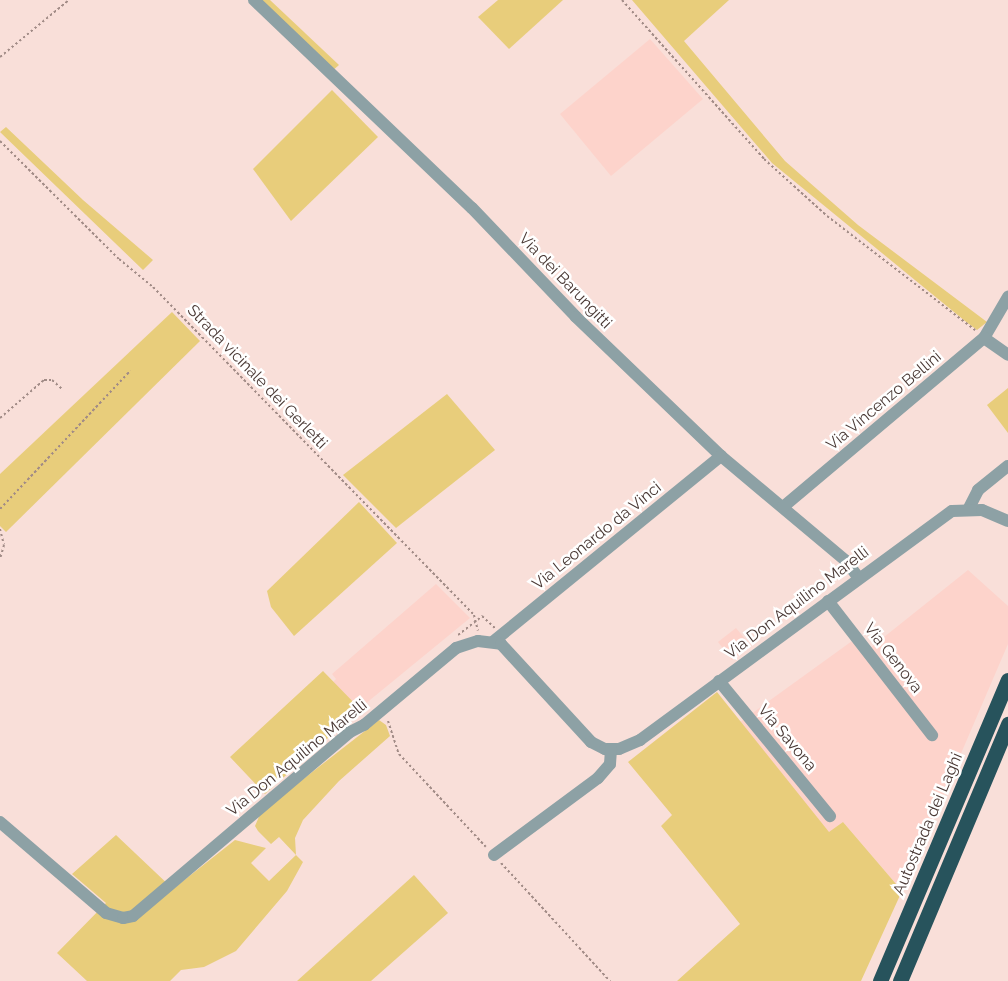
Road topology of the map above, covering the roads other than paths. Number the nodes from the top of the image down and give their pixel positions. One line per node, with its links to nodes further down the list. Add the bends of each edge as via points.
1 (254, 0): 5 (street, Via dei Barungitti, via 472,208 576,318)
2 (1008, 297): 3 (street, Via Vincenzo Bellini)
3 (984, 338): 4 (street); 7 (street, Via Vincenzo Bellini)
4 (1008, 355)
5 (721, 456): 7 (street, Via dei Barungitti); 12 (street, Via Leonardo da Vinci)
6 (1008, 466): 8 (street, via 978,490)
7 (783, 507): 10 (street, Via dei Barungitti, via 846,561)
8 (969, 508): 9 (street); 10 (street, Via Don Aquilino Marelli, via 945,515)
9 (1008, 521)
10 (859, 578): 11 (street, Via Don Aquilino Marelli)
11 (828, 601): 14 (street, Via Don Aquilino Marelli); 16 (street, Via Genova)
12 (494, 642): 17 (street, via 518,660 591,742); 19 (street, Via Don Aquilino Marelli, via 478,641 448,653 133,916 123,918 106,913)
13 (1008, 680): 21 (highway, Autostrada dei Laghi)
14 (719, 681): 17 (street, Via Don Aquilino Marelli, via 640,740 627,747); 18 (street, Via Savona)
15 (1008, 724): 22 (highway)
16 (932, 735)
17 (611, 749): 20 (street, via 610,764 598,778)
18 (830, 816)
19 (0, 822)
20 (494, 855)
21 (880, 981)
22 (900, 981)

